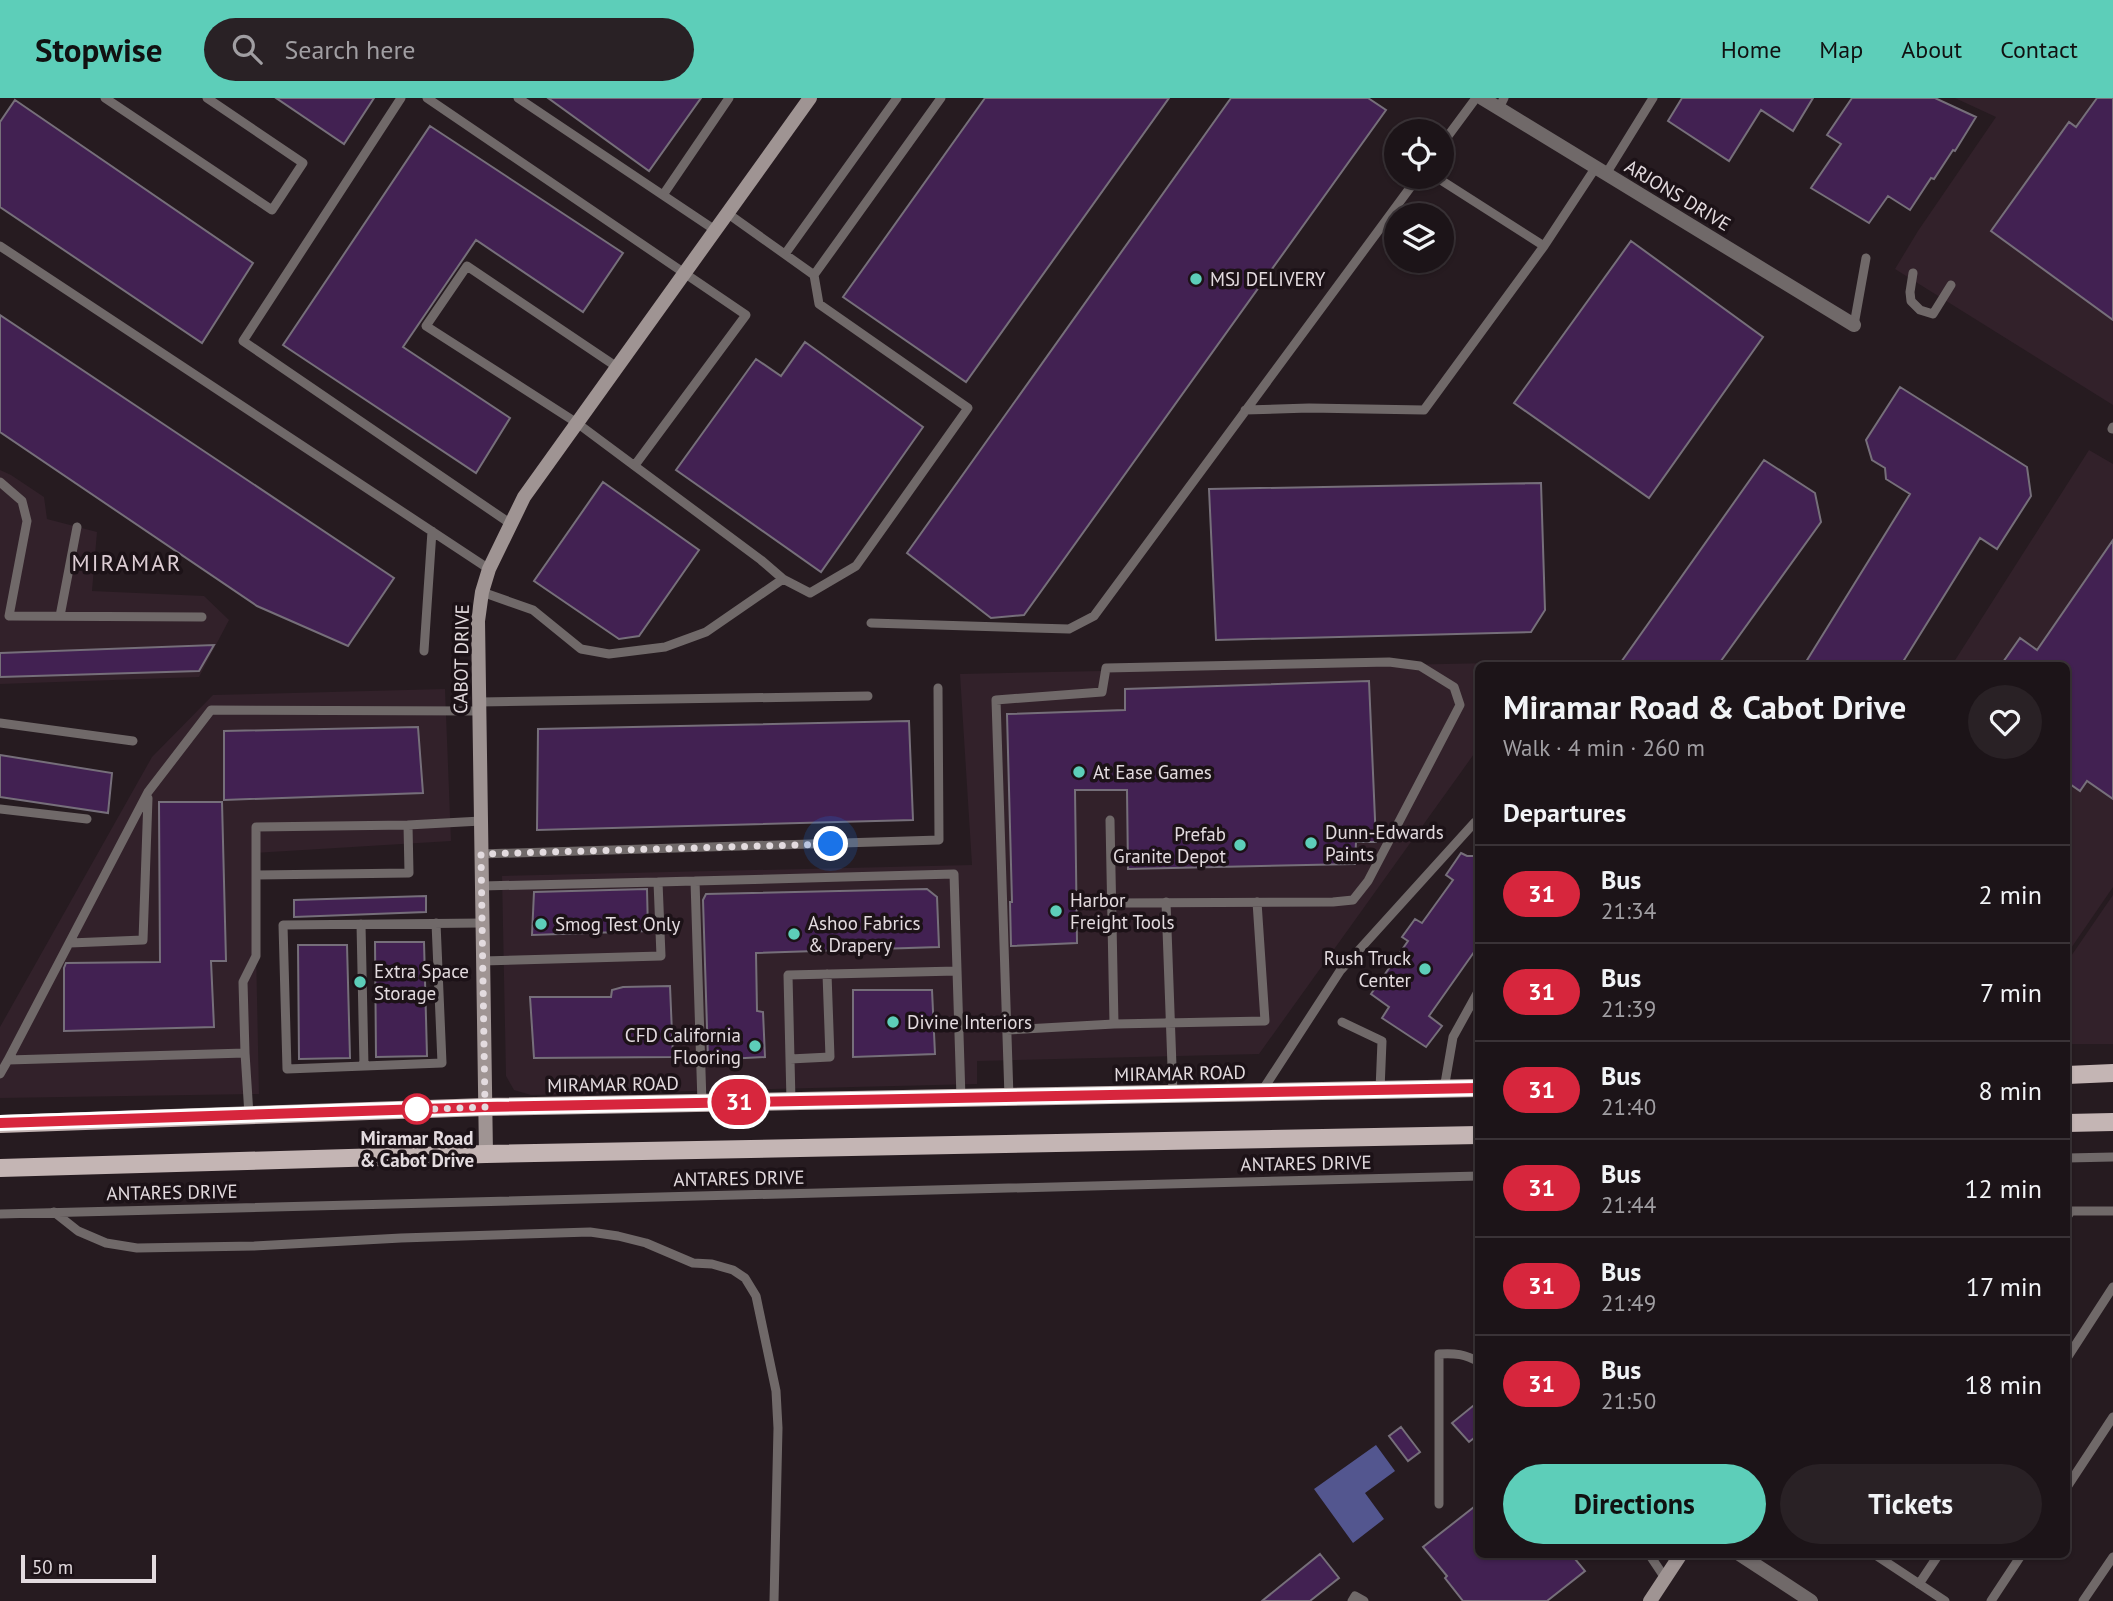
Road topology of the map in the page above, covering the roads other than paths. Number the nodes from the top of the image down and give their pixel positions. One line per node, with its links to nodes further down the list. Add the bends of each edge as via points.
1 (105, 98): 2 (lane, via 272,210 303,163)
2 (207, 98)
3 (401, 98): 35 (lane, via 243,341)
4 (427, 98): 25 (lane)
5 (518, 98): 18 (lane)
6 (729, 98): 18 (lane)
7 (810, 98): 19 (street, CABOT DRIVE)
8 (897, 98): 23 (lane)
9 (941, 98): 27 (lane)
10 (1476, 98): 14 (lane)
11 (1482, 98): 13 (street, ARJONS DRIVE)
12 (1653, 98): 15 (lane)
13 (1501, 103): 15 (street, ARJONS DRIVE)
14 (1454, 128)
15 (1601, 170): 22 (lane); 29 (street, ARJONS DRIVE)
16 (1454, 188): 22 (lane)
17 (1409, 189): 31 (lane)
18 (663, 195): 20 (lane)
19 (727, 213): 20 (street, CABOT DRIVE); 23 (lane)
20 (715, 230): 25 (street, CABOT DRIVE)
21 (0, 246): 37 (lane)
22 (1544, 246): 31 (lane, via 1424,410)
23 (785, 254): 27 (lane)
24 (1866, 258): 29 (lane)
25 (685, 273): 30 (street, CABOT DRIVE); 33 (lane, via 746,315)
26 (1913, 273): 28 (lane, via 1911,301 1920,310 1933,314)
27 (814, 275): 39 (lane, via 819,304 968,408 856,566 810,593)
28 (1951, 285)
29 (1854, 325)
30 (617, 367): 32 (street, CABOT DRIVE); 32 (lane, via 467,266 426,326)
31 (1245, 410): 44 (lane, via 1094,616 1069,629)
32 (577, 423): 33 (lane); 35 (street, CABOT DRIVE, via 524,497)
33 (635, 465): 39 (lane)
34 (0, 482): 41 (lane, via 22,501 27,520)
35 (511, 524): 38 (street, CABOT DRIVE)
36 (77, 527): 42 (lane)
37 (432, 531): 38 (lane); 45 (lane)
38 (489, 569): 40 (street, CABOT DRIVE)
39 (783, 579): 40 (lane, via 706,632 665,647 609,654 581,649 533,610)
40 (482, 592): 48 (street, CABOT DRIVE)
41 (4, 616): 42 (lane)
42 (60, 616): 43 (lane)
43 (202, 617)
44 (872, 623)
45 (424, 651)
46 (938, 688): 58 (lane, via 939,840)
47 (868, 696): 48 (lane)
48 (479, 706): 51 (lane, via 211,710); 54 (street, CABOT DRIVE)
49 (0, 723): 50 (lane)
50 (133, 741)
51 (148, 792): 69 (lane); 69 (lane, via 143,940)
52 (0, 808): 53 (lane)
53 (87, 819)
54 (481, 821): 57 (lane); 58 (street, CABOT DRIVE)
55 (1110, 821): 65 (lane)
56 (1475, 822): 88 (lane, via 1340,971)
57 (408, 825): 59 (lane, via 409,873); 59 (lane, via 256,827)
58 (481, 854): 62 (street, CABOT DRIVE)
59 (257, 875): 78 (lane, via 256,956 243,982)
60 (695, 881): 61 (lane); 71 (lane, via 954,874); 93 (lane)
61 (658, 882): 62 (lane); 70 (lane, via 661,956)
62 (482, 887): 67 (street, CABOT DRIVE)
63 (1166, 902): 64 (lane); 65 (lane); 76 (lane)
64 (1257, 902): 76 (lane, via 1265,1021); 77 (lane, via 1353,900 1368,881 1460,705 1454,687 1420,666 1390,662 1106,668 1102,692 996,700)
65 (1112, 903): 75 (lane)
66 (436, 923): 67 (lane); 68 (lane); 81 (lane, via 442,1063)
67 (482, 923): 70 (street, CABOT DRIVE)
68 (361, 924): 81 (lane); 81 (lane, via 283,925 287,1069)
69 (70, 943): 80 (lane)
70 (483, 961): 94 (street, CABOT DRIVE)
71 (957, 971): 72 (lane); 91 (lane)
72 (827, 974): 79 (lane, via 788,975); 79 (lane, via 830,1057)
73 (1475, 997): 86 (lane, via 1453,1037)
74 (1342, 1022): 87 (lane, via 1382,1041)
75 (1114, 1024): 76 (lane); 77 (lane)
76 (1170, 1024): 89 (lane)
77 (1007, 1030): 90 (lane)
78 (245, 1053): 80 (lane); 95 (lane)
79 (790, 1059): 92 (lane)
80 (8, 1060): 83 (lane)
81 (364, 1066)
82 (2113, 1073): 84 (main road)
83 (0, 1074)
84 (2070, 1075)
85 (1475, 1088): 86 (main road, MIRAMAR ROAD)
86 (1444, 1089): 87 (main road, MIRAMAR ROAD)
87 (1380, 1090): 88 (main road, MIRAMAR ROAD)
88 (1261, 1093): 89 (main road, MIRAMAR ROAD)
89 (1173, 1094): 90 (main road, MIRAMAR ROAD)
90 (1009, 1097): 91 (main road, MIRAMAR ROAD)
91 (961, 1098): 92 (main road, MIRAMAR ROAD)
92 (791, 1101): 93 (main road, MIRAMAR ROAD)
93 (702, 1103): 94 (main road, MIRAMAR ROAD)
94 (485, 1107): 95 (main road, MIRAMAR ROAD); 100 (street, CABOT DRIVE)
95 (249, 1115): 98 (main road, MIRAMAR ROAD)
96 (2113, 1122): 97 (main road)
97 (2070, 1123)
98 (0, 1124)
99 (1475, 1135): 100 (main road)
100 (486, 1154): 103 (main road)
101 (2113, 1157): 102 (lane)
102 (2070, 1158)
103 (0, 1168)
104 (1475, 1176): 106 (lane, ANTARES DRIVE)
105 (2113, 1211): 107 (lane)
106 (54, 1212): 108 (lane, ANTARES DRIVE); 124 (lane, via 78,1231 106,1244 137,1248 590,1233 646,1243 693,1263 733,1270 745,1278 756,1296 776,1391)
107 (2070, 1212)
108 (0, 1214)
109 (2113, 1287): 110 (lane)
110 (2070, 1353)
111 (1475, 1359): 114 (lane, via 1439,1354)
112 (2113, 1417): 113 (lane)
113 (2070, 1482)
114 (1438, 1504)
115 (2113, 1557): 131 (lane)
116 (1652, 1558): 122 (lane)
117 (1678, 1558): 122 (street)
118 (1745, 1558): 128 (street)
119 (1880, 1558): 123 (lane)
120 (1936, 1558): 123 (lane)
121 (2019, 1558): 130 (lane)
122 (1665, 1578): 127 (street)
123 (1919, 1584): 129 (lane)
124 (774, 1601)
125 (1352, 1601): 126 (lane, via 1355,1596)
126 (1364, 1601)
127 (1650, 1601)
128 (1811, 1601)
129 (1945, 1601)
130 (1991, 1601)
131 (2083, 1601)

